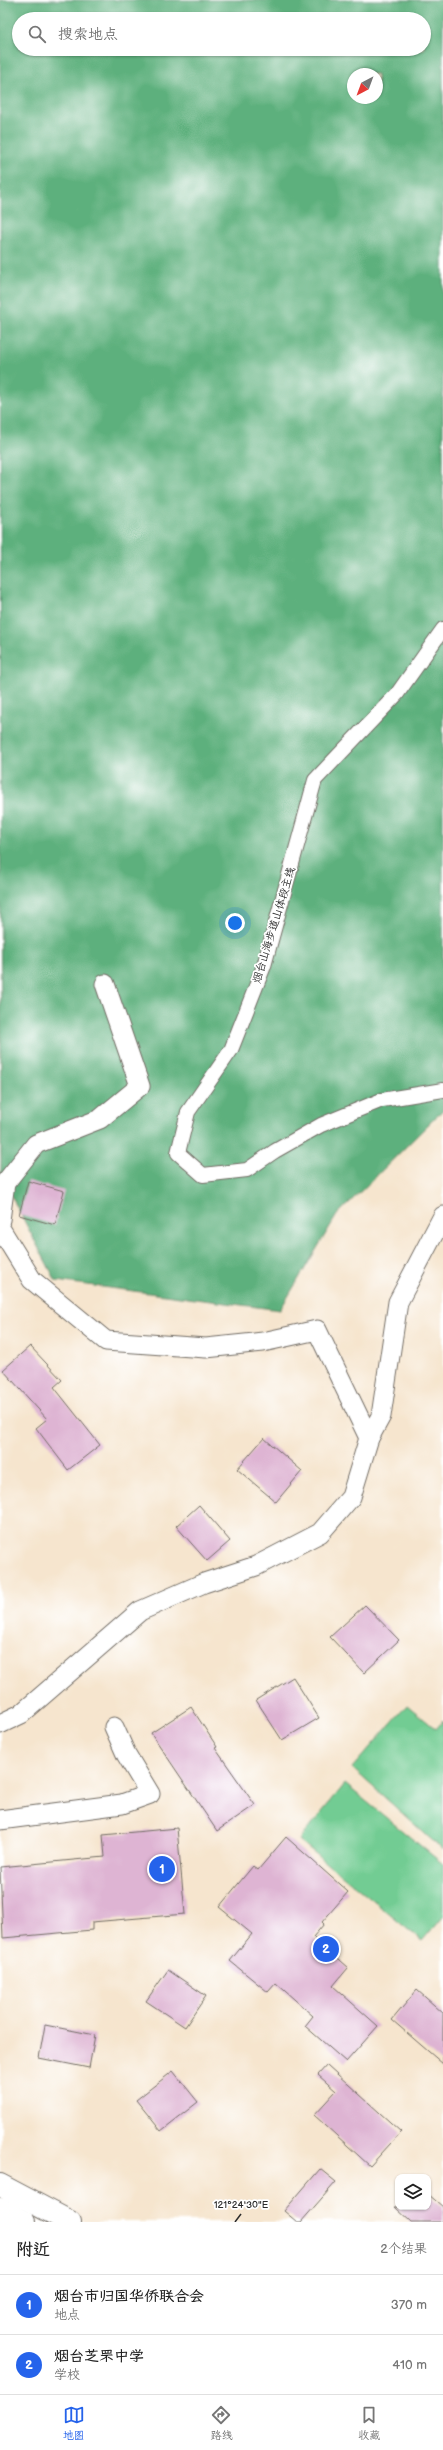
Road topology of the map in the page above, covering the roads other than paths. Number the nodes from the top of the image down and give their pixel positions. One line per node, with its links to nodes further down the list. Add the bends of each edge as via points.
1 (443, 629): 3 (street, 烟台山海步道山体段主线, via 397,694 315,780 264,966 231,1050 188,1112 178,1153 203,1175 248,1170 275,1151 321,1125 382,1100)
2 (105, 984): 5 (street, via 140,1086 100,1119 36,1144 5,1183)
3 (443, 1090)
4 (443, 1216): 7 (street, via 398,1302 381,1416)
5 (0, 1220)
6 (0, 1228): 7 (street, via 32,1280 106,1341 206,1348 263,1342 317,1330)
7 (369, 1438): 8 (street, via 352,1497 320,1533 256,1566 204,1583 140,1611 21,1714)
8 (0, 1724)
9 (114, 1727): 10 (street, via 126,1754 150,1794 122,1804)
10 (0, 1820)
11 (0, 2185): 14 (main road)
12 (0, 2209): 13 (main road)
13 (24, 2222)
14 (70, 2222)

